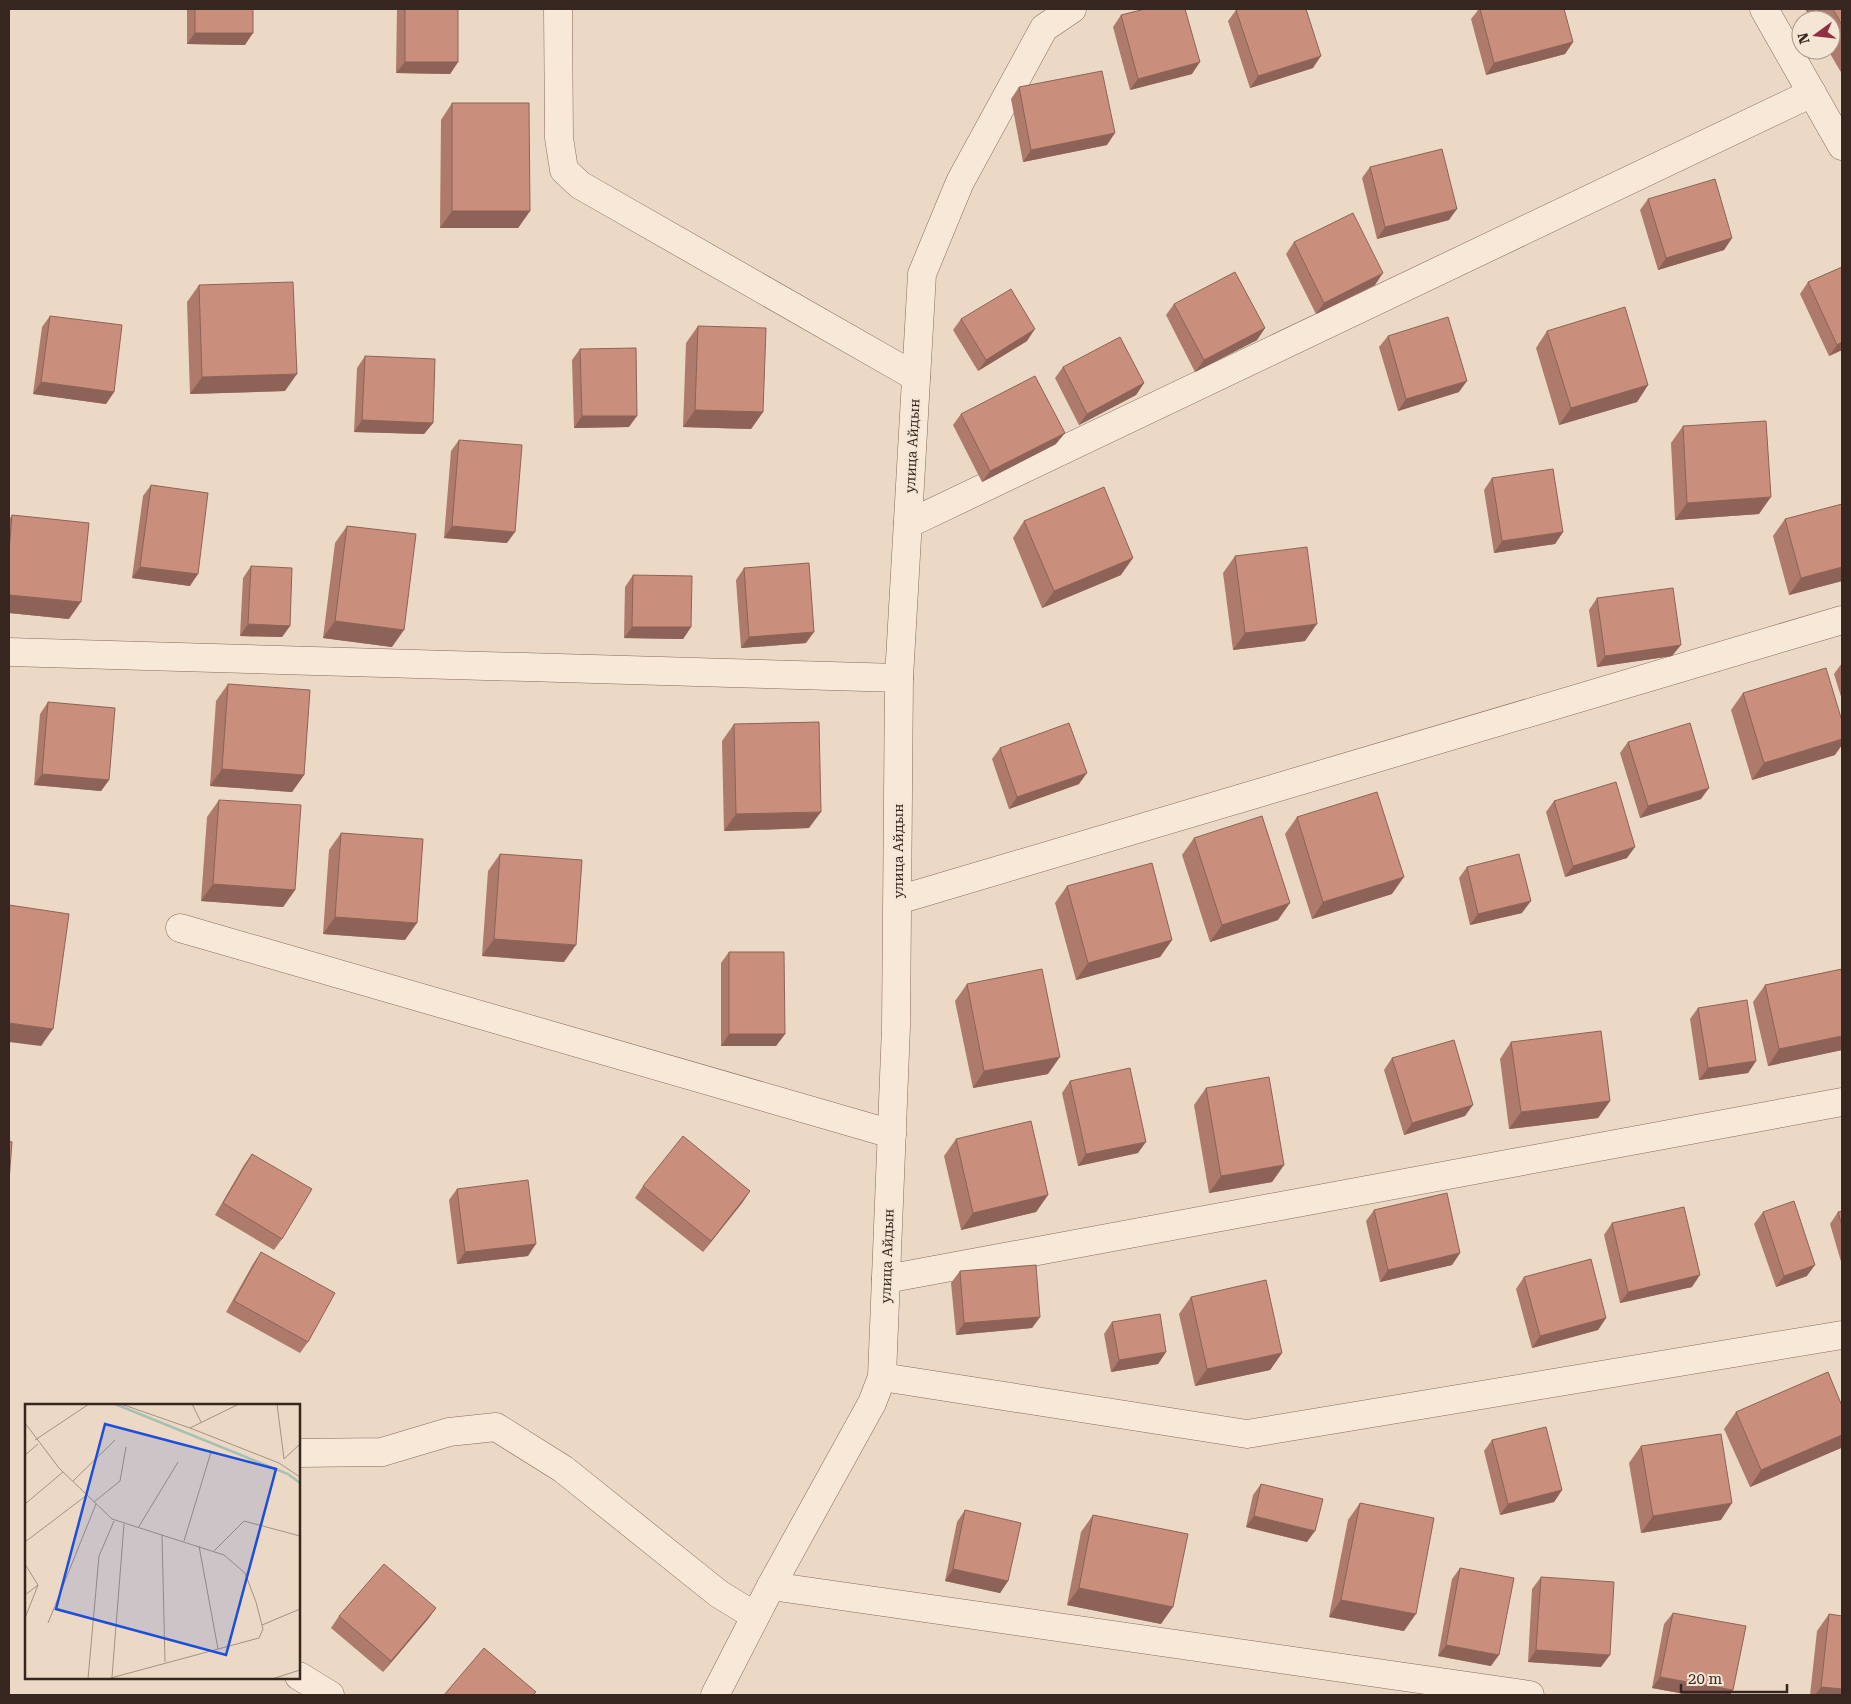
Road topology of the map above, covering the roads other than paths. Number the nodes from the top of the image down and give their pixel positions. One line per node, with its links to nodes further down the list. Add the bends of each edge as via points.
1 (558, 9): 6 (street, via 559,138 564,170 580,185)
2 (1072, 9): 6 (street, улица Айдын, via 1044,28 960,182 922,274)
3 (1764, 9): 4 (street)
4 (1812, 93): 5 (street); 7 (street)
5 (1842, 146)
6 (916, 377): 7 (street, улица Айдын)
7 (908, 524): 10 (street, улица Айдын)
8 (1842, 620): 11 (street)
9 (9, 652): 10 (street)
10 (899, 678): 11 (street, улица Айдын)
11 (898, 900): 14 (street, улица Айдын)
12 (180, 928): 14 (street)
13 (1842, 1102): 15 (street)
14 (892, 1134): 15 (street, улица Айдын)
15 (886, 1279): 17 (street, улица Айдын)
16 (1842, 1335): 17 (street, via 1247,1434)
17 (882, 1377): 19 (street, улица Айдын, via 872,1403)
18 (300, 1452): 20 (street, via 382,1452 449,1432 496,1427 564,1469 719,1594)
19 (771, 1586): 20 (street, улица Айдын); 24 (street)
20 (755, 1616): 23 (street, улица Айдын)
21 (300, 1677): 22 (street)
22 (330, 1695)
23 (715, 1695)
24 (1530, 1695)

